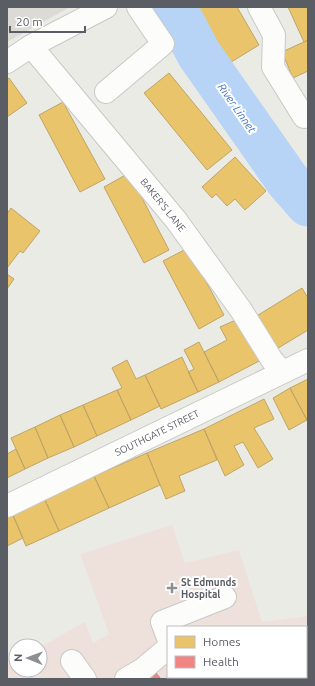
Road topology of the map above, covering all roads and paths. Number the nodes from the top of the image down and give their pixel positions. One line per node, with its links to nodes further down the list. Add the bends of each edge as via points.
1 (106, 7): 4 (street)
2 (138, 7): 6 (street, via 163,44)
3 (259, 7): 7 (street, via 274,35 273,67 304,117)
4 (31, 46): 5 (street); 9 (street, BAKER'S LANE, via 176,220)
5 (7, 62)
6 (106, 92)
7 (308, 115)
8 (308, 360): 9 (street, SOUTHGATE STREET)
9 (282, 372): 10 (street, SOUTHGATE STREET)
10 (7, 506)
11 (225, 597): 12 (street, via 162,622)
12 (167, 635)
13 (167, 649): 16 (street, via 143,669)
14 (72, 661): 15 (street)
15 (85, 679)
16 (126, 679)

